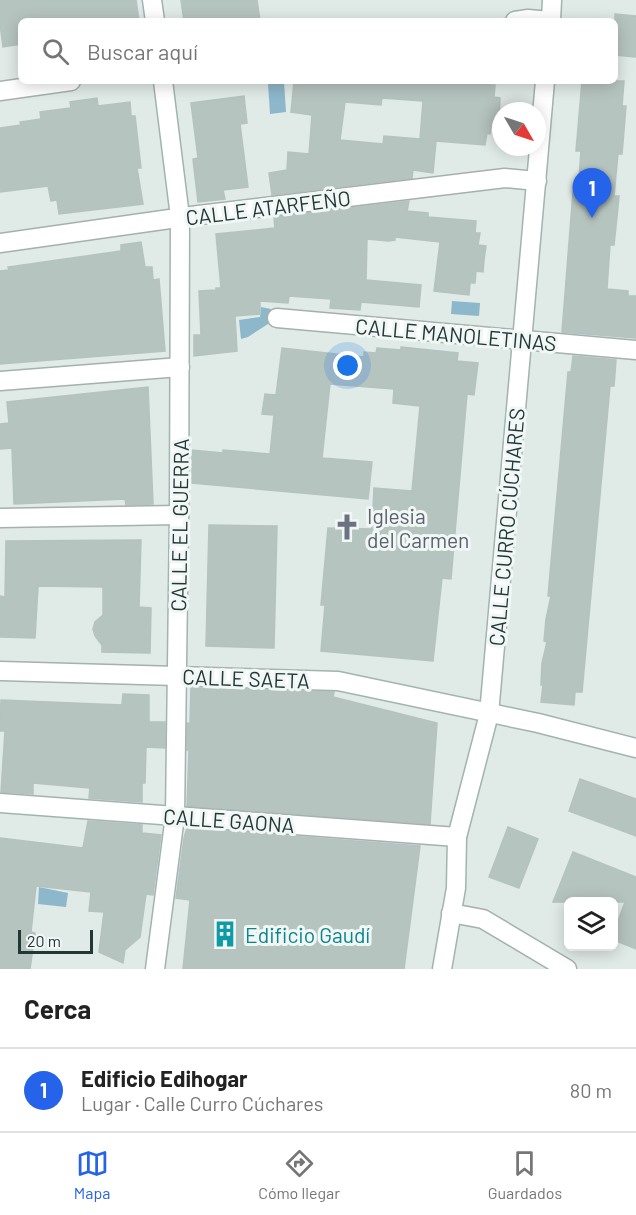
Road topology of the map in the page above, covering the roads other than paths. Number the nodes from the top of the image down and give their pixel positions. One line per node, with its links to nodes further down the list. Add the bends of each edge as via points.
1 (152, 0): 3 (street)
2 (552, 0): 4 (street)
3 (155, 18)
4 (550, 18)
5 (50, 84): 8 (street)
6 (163, 84): 10 (street, CALLE EL GUERRA)
7 (545, 84): 9 (street, CALLE CURRO CÚCHARES)
8 (0, 91)
9 (537, 181): 10 (street, CALLE ATARFEÑO, via 505,178); 13 (street, CALLE CURRO CÚCHARES)
10 (180, 217): 11 (street, CALLE ATARFEÑO); 15 (street, CALLE EL GUERRA)
11 (0, 243)
12 (277, 318): 13 (street, CALLE MANOLETINAS)
13 (522, 341): 14 (street, CALLE MANOLETINAS); 21 (street, CALLE CURRO CÚCHARES)
14 (636, 350)
15 (180, 367): 16 (street); 17 (street, CALLE EL GUERRA)
16 (0, 381)
17 (179, 515): 18 (street); 20 (street, CALLE EL GUERRA)
18 (0, 518)
19 (0, 671): 20 (street, CALLE SAETA)
20 (177, 676): 21 (street, CALLE SAETA, via 338,681); 24 (street, CALLE EL GUERRA)
21 (489, 714): 22 (street, CALLE SAETA); 25 (street, CALLE CURRO CÚCHARES)
22 (636, 748)
23 (0, 803): 24 (street, CALLE GAONA)
24 (175, 816): 25 (street, CALLE GAONA); 27 (street, CALLE EL GUERRA)
25 (457, 837): 26 (street, CALLE CURRO CÚCHARES, via 456,888)
26 (451, 913): 28 (street, CALLE CURRO CÚCHARES); 29 (street, via 483,919)
27 (155, 969)
28 (442, 969)
29 (567, 969)

